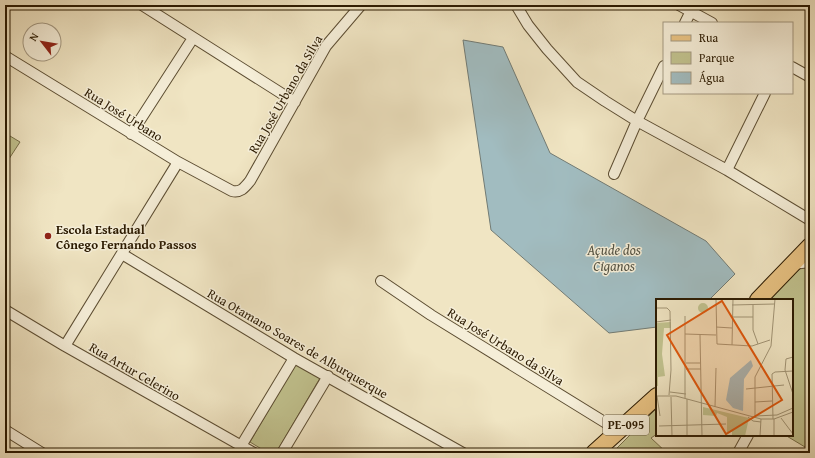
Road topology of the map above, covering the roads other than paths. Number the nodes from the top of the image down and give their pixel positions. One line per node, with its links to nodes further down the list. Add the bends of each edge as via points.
1 (142, 5): 8 (street)
2 (361, 5): 14 (street, Rua José Urbano da Silva, via 326,46)
3 (516, 5): 15 (street, via 532,31 577,82)
4 (679, 5): 5 (street)
5 (692, 8): 6 (street); 7 (street)
6 (685, 22)
7 (711, 22)
8 (193, 38): 14 (street); 16 (street)
9 (5, 56): 16 (street, Rua José Urbano)
10 (663, 68): 15 (street)
11 (793, 68): 12 (street)
12 (810, 77)
13 (765, 94): 18 (street)
14 (295, 102): 20 (street, Rua José Urbano da Silva, via 250,181 240,191)
15 (637, 121): 18 (street); 19 (street)
16 (131, 134): 17 (street, Rua José Urbano)
17 (178, 162): 20 (street, Rua José Urbano); 23 (street)
18 (727, 170): 21 (street)
19 (614, 174)
20 (232, 191)
21 (810, 220)
22 (810, 246): 25 (main road)
23 (122, 254): 29 (street); 30 (street, Rua Otamano Soares de Alburquerque)
24 (810, 262): 25 (street)
25 (793, 264): 27 (main road)
26 (380, 282): 34 (street, Rua José Urbano da Silva)
27 (759, 299)
28 (5, 310): 29 (street, Rua Artur Celerino)
29 (65, 346): 36 (street, Rua Artur Celerino)
30 (294, 358): 31 (street, Rua Otamano Soares de Alburquerque); 36 (street)
31 (328, 376): 39 (street); 40 (street, Rua Otamano Soares de Alburquerque)
32 (656, 397): 34 (main road, PE-095)
33 (5, 430): 37 (street)
34 (619, 431): 41 (main road, PE-095)
35 (747, 436): 42 (street)
36 (241, 446): 38 (street, Rua Artur Celerino)
37 (42, 453)
38 (254, 453)
39 (282, 453)
40 (463, 453)
41 (594, 453)
42 (738, 453)

